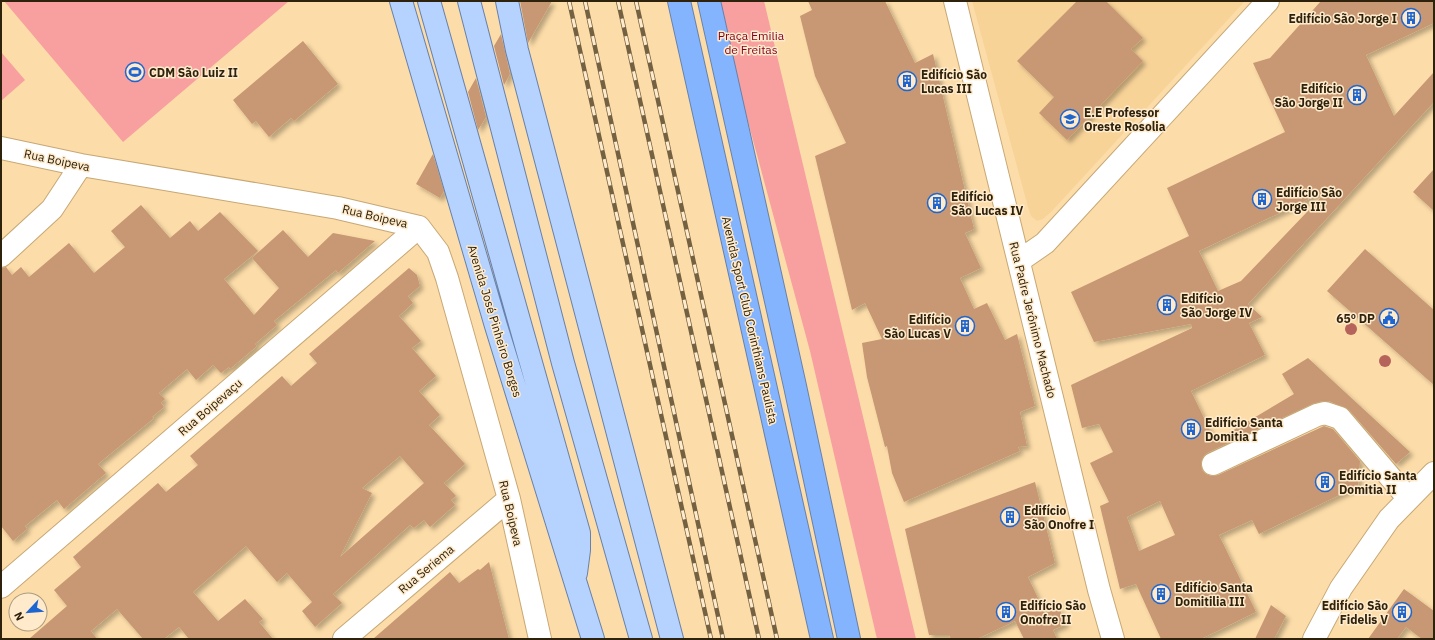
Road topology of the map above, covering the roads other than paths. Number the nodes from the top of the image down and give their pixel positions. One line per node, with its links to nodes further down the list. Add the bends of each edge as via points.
1 (401, 1): 18 (main road, Avenida José Pinheiro Borges, via 501,341)
2 (429, 1): 18 (main road, via 579,533)
3 (469, 1): 23 (main road, via 563,363)
4 (507, 1): 24 (main road)
5 (680, 1): 25 (highway, Avenida Sport Club Corinthians Paulista)
6 (709, 1): 26 (highway, via 796,386)
7 (955, 1): 13 (street, Rua Padre Jerônimo Machado)
8 (1268, 1): 13 (street, via 1045,243)
9 (1, 148): 10 (street, Rua Boipeva)
10 (81, 165): 11 (street, Rua Boipeva, via 338,208); 12 (street, via 52,209)
11 (419, 227): 17 (street, Rua Boipeva, via 438,252 447,278); 19 (street, Rua Boipevaçu)
12 (1, 256)
13 (1019, 261): 27 (street, Rua Padre Jerônimo Machado)
14 (1213, 464): 16 (street, via 1317,415 1334,415 1340,418)
15 (1434, 473): 16 (street)
16 (1408, 498): 28 (street, via 1389,519 1341,588)
17 (509, 499): 20 (street, Rua Seriema); 21 (street, Rua Boipeva)
18 (575, 580): 22 (main road, Avenida José Pinheiro Borges)
19 (1, 587)
20 (344, 639)
21 (540, 639)
22 (593, 639)
23 (641, 639)
24 (672, 639)
25 (822, 639)
26 (849, 639)
27 (1113, 639)
28 (1314, 639)

